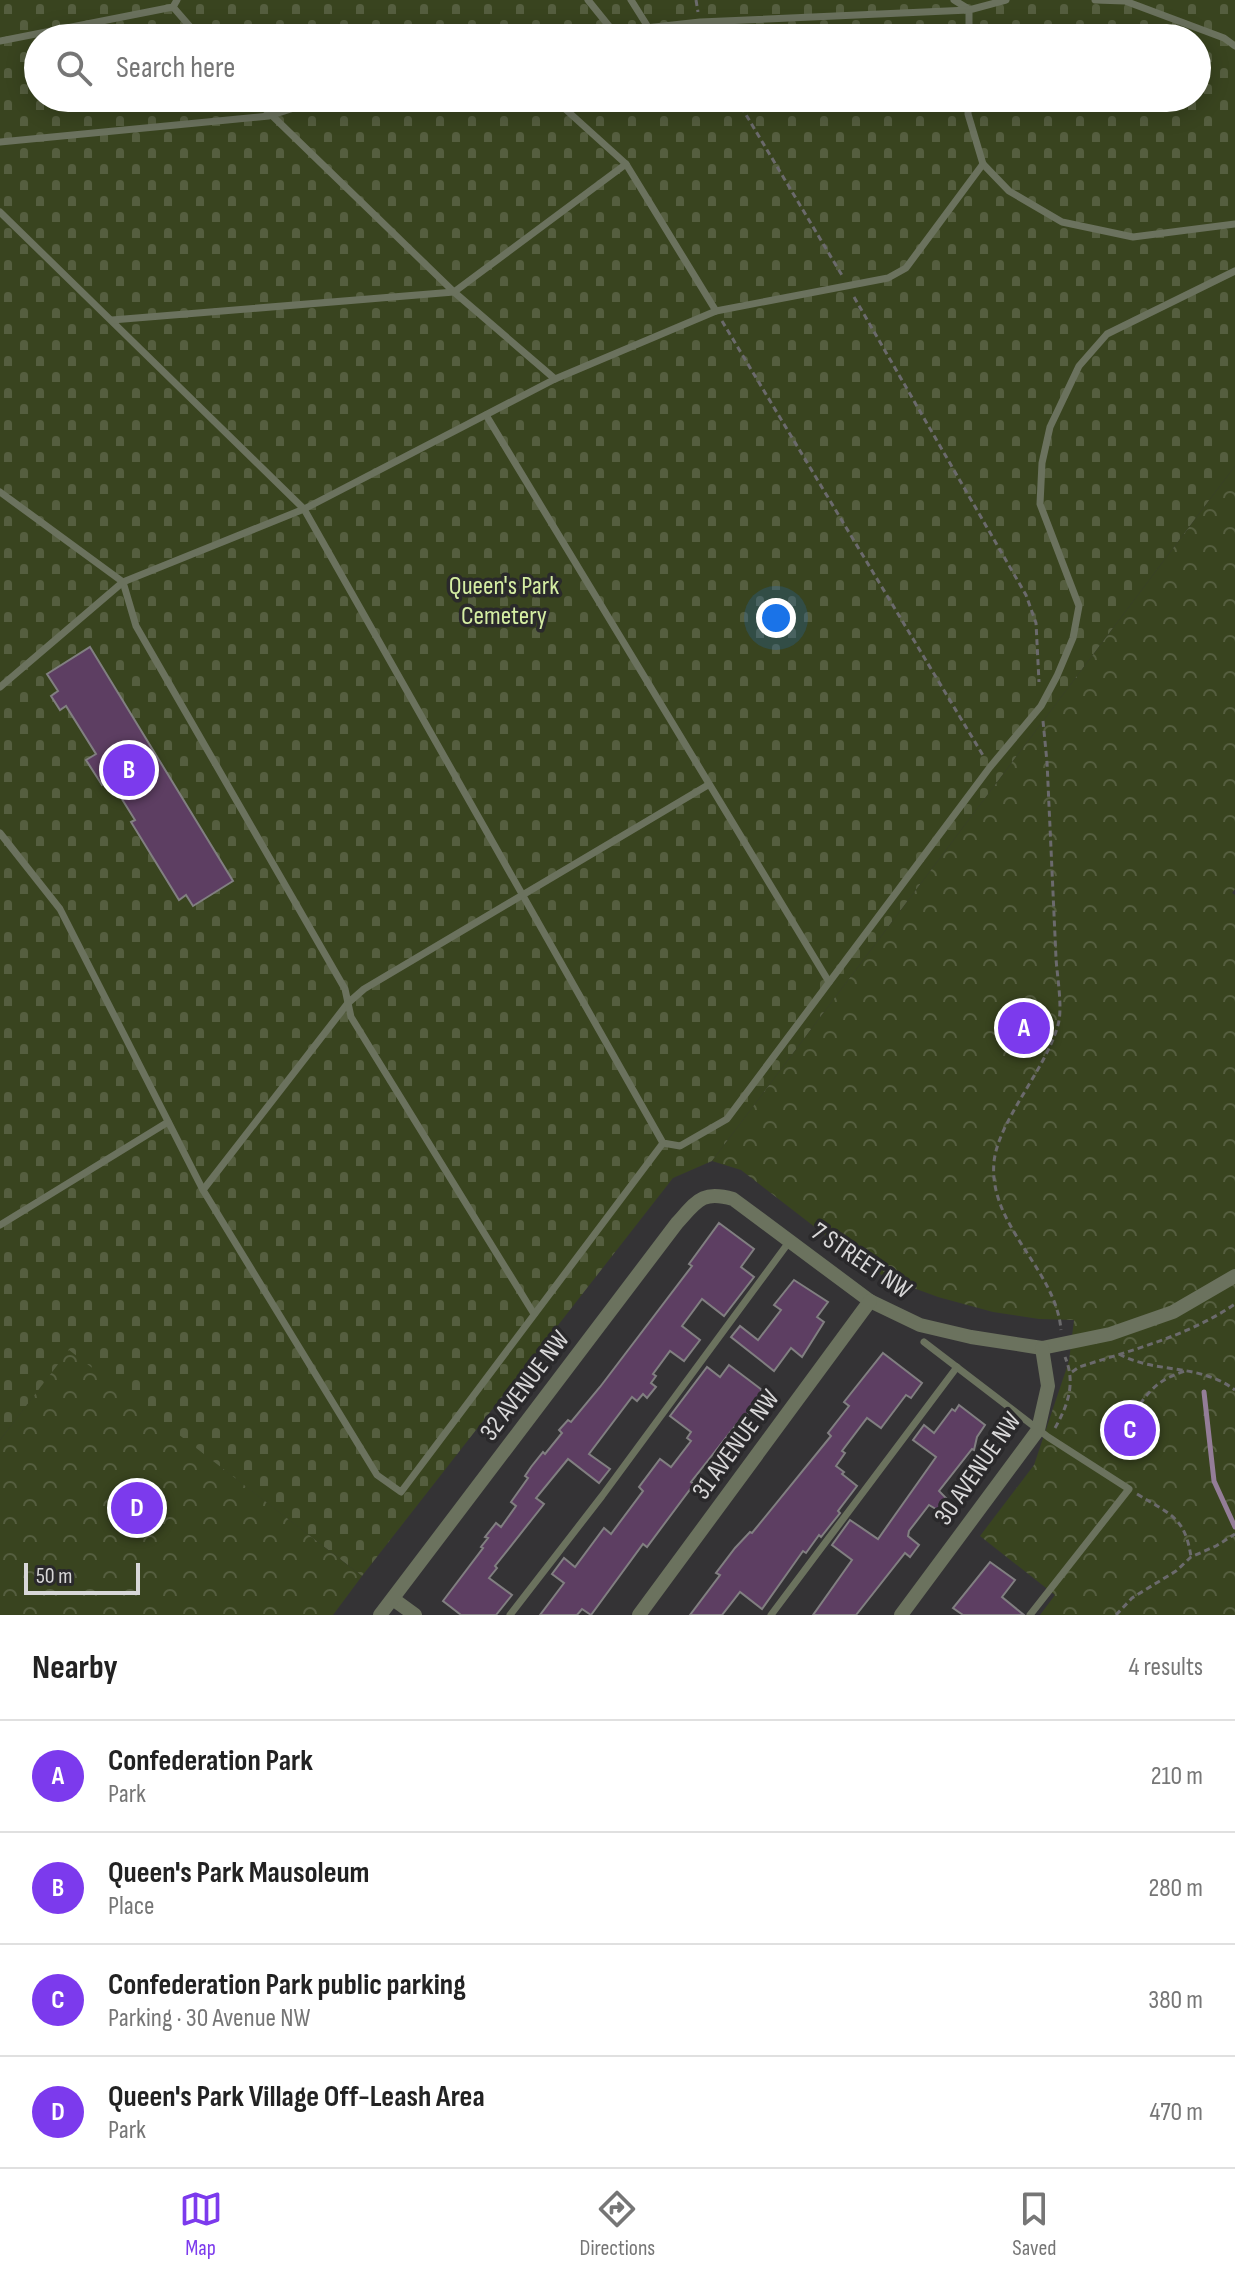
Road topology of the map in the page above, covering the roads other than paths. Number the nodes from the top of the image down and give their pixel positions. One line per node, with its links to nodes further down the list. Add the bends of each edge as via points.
1 (588, 0): 10 (lane)
2 (631, 0): 11 (lane)
3 (954, 0): 7 (lane)
4 (1006, 0): 7 (lane)
5 (1095, 0): 14 (lane, via 1125,1)
6 (175, 3): 8 (lane); 9 (lane)
7 (969, 10): 12 (lane); 13 (lane)
8 (78, 24)
9 (190, 24)
10 (607, 24)
11 (646, 24)
12 (679, 24)
13 (969, 24)
14 (1187, 24)
15 (1211, 33): 18 (lane)
16 (24, 36): 17 (lane)
17 (0, 41)
18 (1235, 46)
19 (266, 112): 23 (lane)
20 (281, 112): 23 (lane)
21 (568, 112): 25 (lane)
22 (968, 112): 26 (lane)
23 (269, 116): 24 (lane); 30 (lane)
24 (0, 142)
25 (626, 164): 30 (lane); 31 (lane)
26 (983, 164): 28 (lane, via 1009,191 1062,222 1133,237); 31 (lane, via 906,268 888,278)
27 (0, 212): 32 (lane)
28 (1235, 224)
29 (1235, 271): 42 (lane, via 1107,334 1079,366 1050,427 1040,504 1079,606 1073,638 1041,706)
30 (454, 292): 32 (lane); 33 (lane)
31 (716, 311): 33 (lane)
32 (112, 320): 36 (lane)
33 (555, 379): 34 (lane)
34 (486, 415): 36 (lane); 39 (lane)
35 (0, 492): 37 (lane)
36 (304, 509): 37 (lane); 41 (lane)
37 (123, 582): 38 (lane); 43 (lane, via 136,626 345,989)
38 (0, 687)
39 (708, 785): 41 (lane); 42 (lane)
40 (0, 833): 44 (lane, via 60,909)
41 (526, 895): 43 (lane); 45 (lane)
42 (829, 982): 45 (lane, via 727,1119 680,1146)
43 (348, 1003): 46 (lane); 52 (lane, via 351,1017)
44 (168, 1122): 46 (lane); 48 (lane)
45 (663, 1143): 52 (lane)
46 (203, 1190): 52 (lane, via 377,1475 401,1492)
47 (715, 1194): 49 (street, 7 STREET NW, via 733,1199); 57 (street, 32 AVENUE NW, via 696,1202 677,1223)
48 (0, 1225)
49 (790, 1240): 51 (street, 7 STREET NW); 60 (lane)
50 (1235, 1276): 54 (street, via 1173,1312 1110,1334)
51 (870, 1301): 54 (street, 7 STREET NW, via 920,1325); 61 (street, 31 AVENUE NW)
52 (534, 1314)
53 (924, 1342): 55 (lane)
54 (1042, 1348): 56 (street, 30 AVENUE NW, via 1048,1386)
55 (957, 1367): 56 (lane); 62 (lane)
56 (1043, 1433): 63 (street, 30 AVENUE NW); 64 (lane, via 1129,1489)
57 (393, 1599): 58 (street, 32 AVENUE NW); 59 (street)
58 (380, 1615)
59 (415, 1615)
60 (510, 1615)
61 (639, 1615)
62 (771, 1615)
63 (901, 1615)
64 (1030, 1615)

